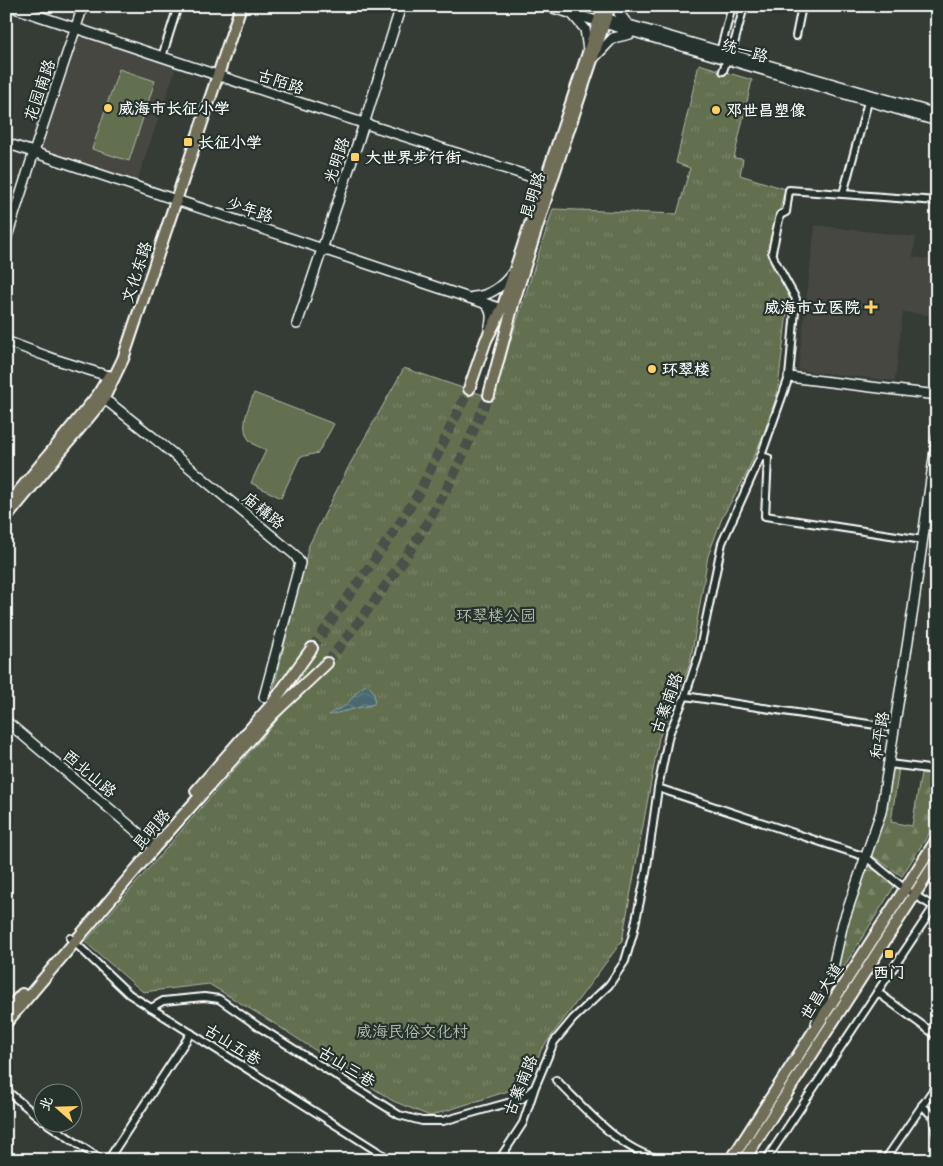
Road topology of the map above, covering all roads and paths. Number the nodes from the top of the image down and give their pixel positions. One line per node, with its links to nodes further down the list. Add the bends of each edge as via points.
1 (9, 6): 17 (street, 古陌路)
2 (83, 6): 17 (street, 花园南路)
3 (178, 6): 22 (street)
4 (236, 6): 25 (main road)
5 (241, 6): 25 (main road, 文化东路)
6 (401, 6): 29 (street, 光明路)
7 (546, 6): 15 (street, 统一路)
8 (583, 6): 15 (street)
9 (603, 6): 16 (main road, 昆明路)
10 (610, 6): 16 (main road, 昆明路)
11 (617, 6): 18 (street)
12 (732, 6): 20 (street)
13 (744, 6): 20 (street, via 734,44)
14 (802, 6): 19 (street)
15 (572, 9): 16 (street, 统一路); 21 (street, via 585,30)
16 (602, 20): 18 (street, 统一路); 21 (main road, 昆明路)
17 (76, 27): 22 (street, 古陌路); 31 (street, 花园南路)
18 (631, 29): 20 (street, 统一路); 21 (street); 26 (street, 统一路)
19 (796, 36)
20 (720, 52): 26 (street, 统一路)
21 (590, 55): 32 (main road, 昆明路); 40 (main road, 昆明路)
22 (162, 57): 25 (street, 古陌路)
23 (726, 62): 24 (street)
24 (724, 71)
25 (216, 76): 29 (street, 古陌路); 34 (main road, 文化东路)
26 (869, 98): 27 (street, 统一路); 28 (street, 统一路); 33 (street)
27 (937, 114)
28 (937, 121)
29 (364, 124): 32 (street, 古陌路); 37 (street, 光明路)
30 (6, 143): 31 (street, 少年路)
31 (34, 152): 34 (street, 少年路); 36 (street, 花园南路)
32 (544, 181): 38 (main road, 昆明路)
33 (843, 194): 35 (street); 48 (street, 古寨南路, via 789,190 786,212 780,215 772,252 796,298)
34 (174, 199): 37 (street, 少年路); 47 (main road, via 118,357); 52 (main road, 文化东路, via 123,359)
35 (937, 201)
36 (6, 240)
37 (322, 248): 39 (street, 少年路); 43 (street, 光明路)
38 (517, 265): 39 (street, via 508,278 488,295); 42 (main road, 昆明路)
39 (469, 298): 41 (street, 少年路)
40 (514, 301): 42 (street); 46 (main road, 昆明路)
41 (484, 303): 42 (street, 少年路); 44 (street, via 492,315)
42 (502, 309): 44 (main road, 昆明路)
43 (298, 324)
44 (486, 340): 46 (main road, via 492,349); 49 (main road, 昆明路)
45 (6, 341): 47 (street)
46 (501, 349): 50 (main road, 昆明路)
47 (108, 376): 52 (main road)
48 (789, 377): 51 (street); 54 (street, 古寨南路)
49 (469, 389)
50 (489, 395)
51 (937, 395)
52 (100, 398): 55 (main road); 56 (main road, 文化东路); 61 (street, 庙耩路, via 296,555 300,563)
53 (937, 436): 57 (street, 和平路)
54 (762, 456): 57 (street, via 768,458 765,516); 60 (street, 古寨南路, via 722,543 698,658)
55 (6, 507)
56 (6, 518)
57 (923, 540): 63 (street, 和平路)
58 (312, 648): 68 (main road, 昆明路, via 272,704)
59 (327, 663): 68 (main road, 昆明路, via 278,709)
60 (685, 696): 63 (street); 66 (street, 古寨南路, via 669,734)
61 (264, 697)
62 (6, 721): 68 (street, 西北山路)
63 (895, 728): 64 (street, 和平路)
64 (889, 764): 65 (street); 69 (street, 和平路, via 881,812)
65 (937, 770)
66 (658, 788): 69 (street); 85 (street, 古寨南路, via 646,873 624,961 609,985 554,1042)
67 (937, 839): 71 (main road, 世昌大道)
68 (153, 845): 74 (main road, 昆明路)
69 (866, 857): 71 (street); 79 (street, 和平路, via 843,924)
70 (937, 860): 72 (main road, 世昌大道)
71 (905, 888): 72 (street); 79 (main road, 世昌大道)
72 (915, 895): 73 (street); 81 (main road, 世昌大道)
73 (935, 904): 75 (street)
74 (72, 940): 76 (street, 古山五巷, via 129,994); 77 (main road, 昆明路); 78 (main road, 昆明路)
75 (877, 992): 82 (street); 98 (street)
76 (152, 1008): 80 (street, 古山五巷); 85 (street, 古山三巷, via 163,1001 204,997 219,999 399,1115 422,1121 443,1122 513,1102 522,1099)
77 (6, 1012)
78 (6, 1023)
79 (814, 1029): 81 (street); 96 (main road, 世昌大道)
80 (191, 1033): 92 (street); 93 (street, 古山五巷)
81 (824, 1036): 97 (main road, 世昌大道)
82 (937, 1036)
83 (556, 1080): 95 (street, via 620,1141)
84 (937, 1084): 87 (street)
85 (535, 1087): 94 (street, 古寨南路, via 523,1123)
86 (6, 1090): 88 (street)
87 (922, 1105): 90 (street, via 933,1117); 99 (street)
88 (32, 1112)
89 (63, 1134): 91 (street)
90 (937, 1137)
91 (102, 1160)
92 (108, 1160)
93 (391, 1160)
94 (499, 1160)
95 (665, 1160)
96 (731, 1160)
97 (744, 1160)
98 (766, 1160)
99 (884, 1160)

